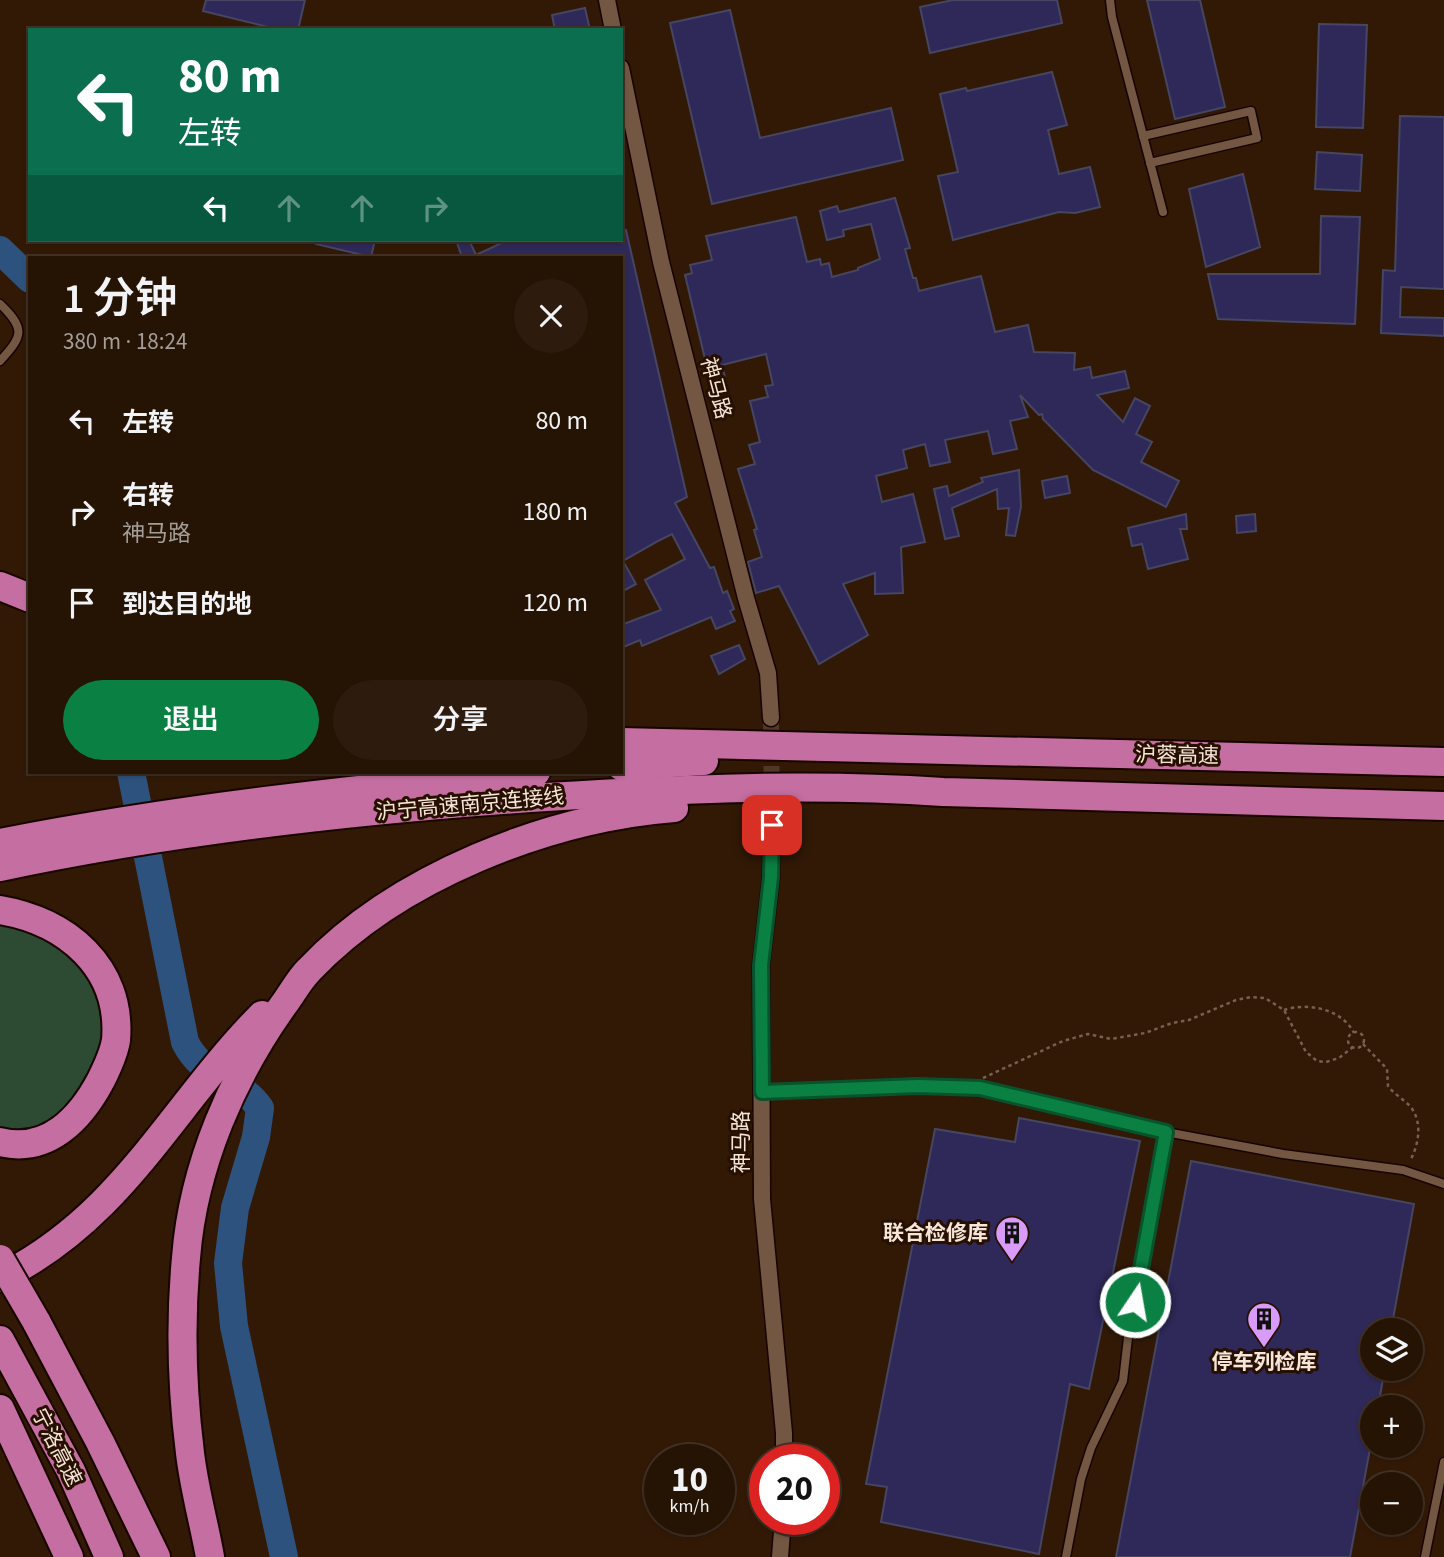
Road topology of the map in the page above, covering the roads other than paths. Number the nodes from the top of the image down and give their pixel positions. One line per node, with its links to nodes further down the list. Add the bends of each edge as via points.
1 (607, 0): 3 (street)
2 (1110, 0): 5 (lane)
3 (613, 28)
4 (623, 78): 12 (street, 神马路, via 661,262 768,673)
5 (1143, 136): 6 (lane); 6 (lane, via 1251,111 1257,138)
6 (1150, 163): 7 (lane)
7 (1163, 212)
8 (0, 304): 9 (lane, via 14,318 19,333)
9 (0, 361)
10 (0, 586): 11 (highway)
11 (28, 596)
12 (771, 718)
13 (623, 741): 14 (highway)
14 (910, 750): 15 (highway, 沪蓉高速); 16 (highway)
15 (1444, 762)
16 (623, 766)
17 (514, 774): 21 (highway, 沪宁高速南京连接线, via 341,790)
18 (943, 792): 19 (highway, 沪蓉高速); 21 (highway, 沪宁高速南京连接线, via 785,786 466,802 276,821); 26 (highway, via 641,811 569,826 506,846 448,871 352,933 308,971 269,1024)
19 (1444, 806)
20 (772, 825): 27 (street, 神马路, via 761,965)
21 (159, 826): 22 (highway, 沪宁高速南京连接线)
22 (126, 831): 23 (highway, 沪宁高速南京连接线); 24 (highway, 沪宁高速南京连接线)
23 (0, 843)
24 (0, 867)
25 (0, 910): 29 (highway, via 41,920 65,933 86,953 113,1000 116,1022 116,1043 106,1069 77,1118 38,1141)
26 (238, 1055): 32 (highway, via 201,1084 150,1152 70,1235); 42 (highway, via 228,1100 198,1185 186,1256 182,1338 190,1454)
27 (762, 1092): 28 (lane, via 980,1088); 36 (street, 神马路, via 762,1199)
28 (1166, 1132): 30 (lane, via 1403,1170); 44 (lane, via 1123,1381 1091,1448)
29 (0, 1142)
30 (1444, 1184)
31 (0, 1259): 41 (highway, bridge, via 100,1442)
32 (0, 1278)
33 (0, 1340): 40 (highway, 宁洛高速, via 71,1471)
34 (0, 1409): 39 (highway, 宁洛高速)
35 (0, 1443): 39 (highway)
36 (784, 1444)
37 (1444, 1462): 45 (lane)
38 (782, 1535): 43 (street)
39 (69, 1557)
40 (109, 1557)
41 (156, 1557)
42 (210, 1557)
43 (780, 1557)
44 (1066, 1557)
45 (1425, 1557)

